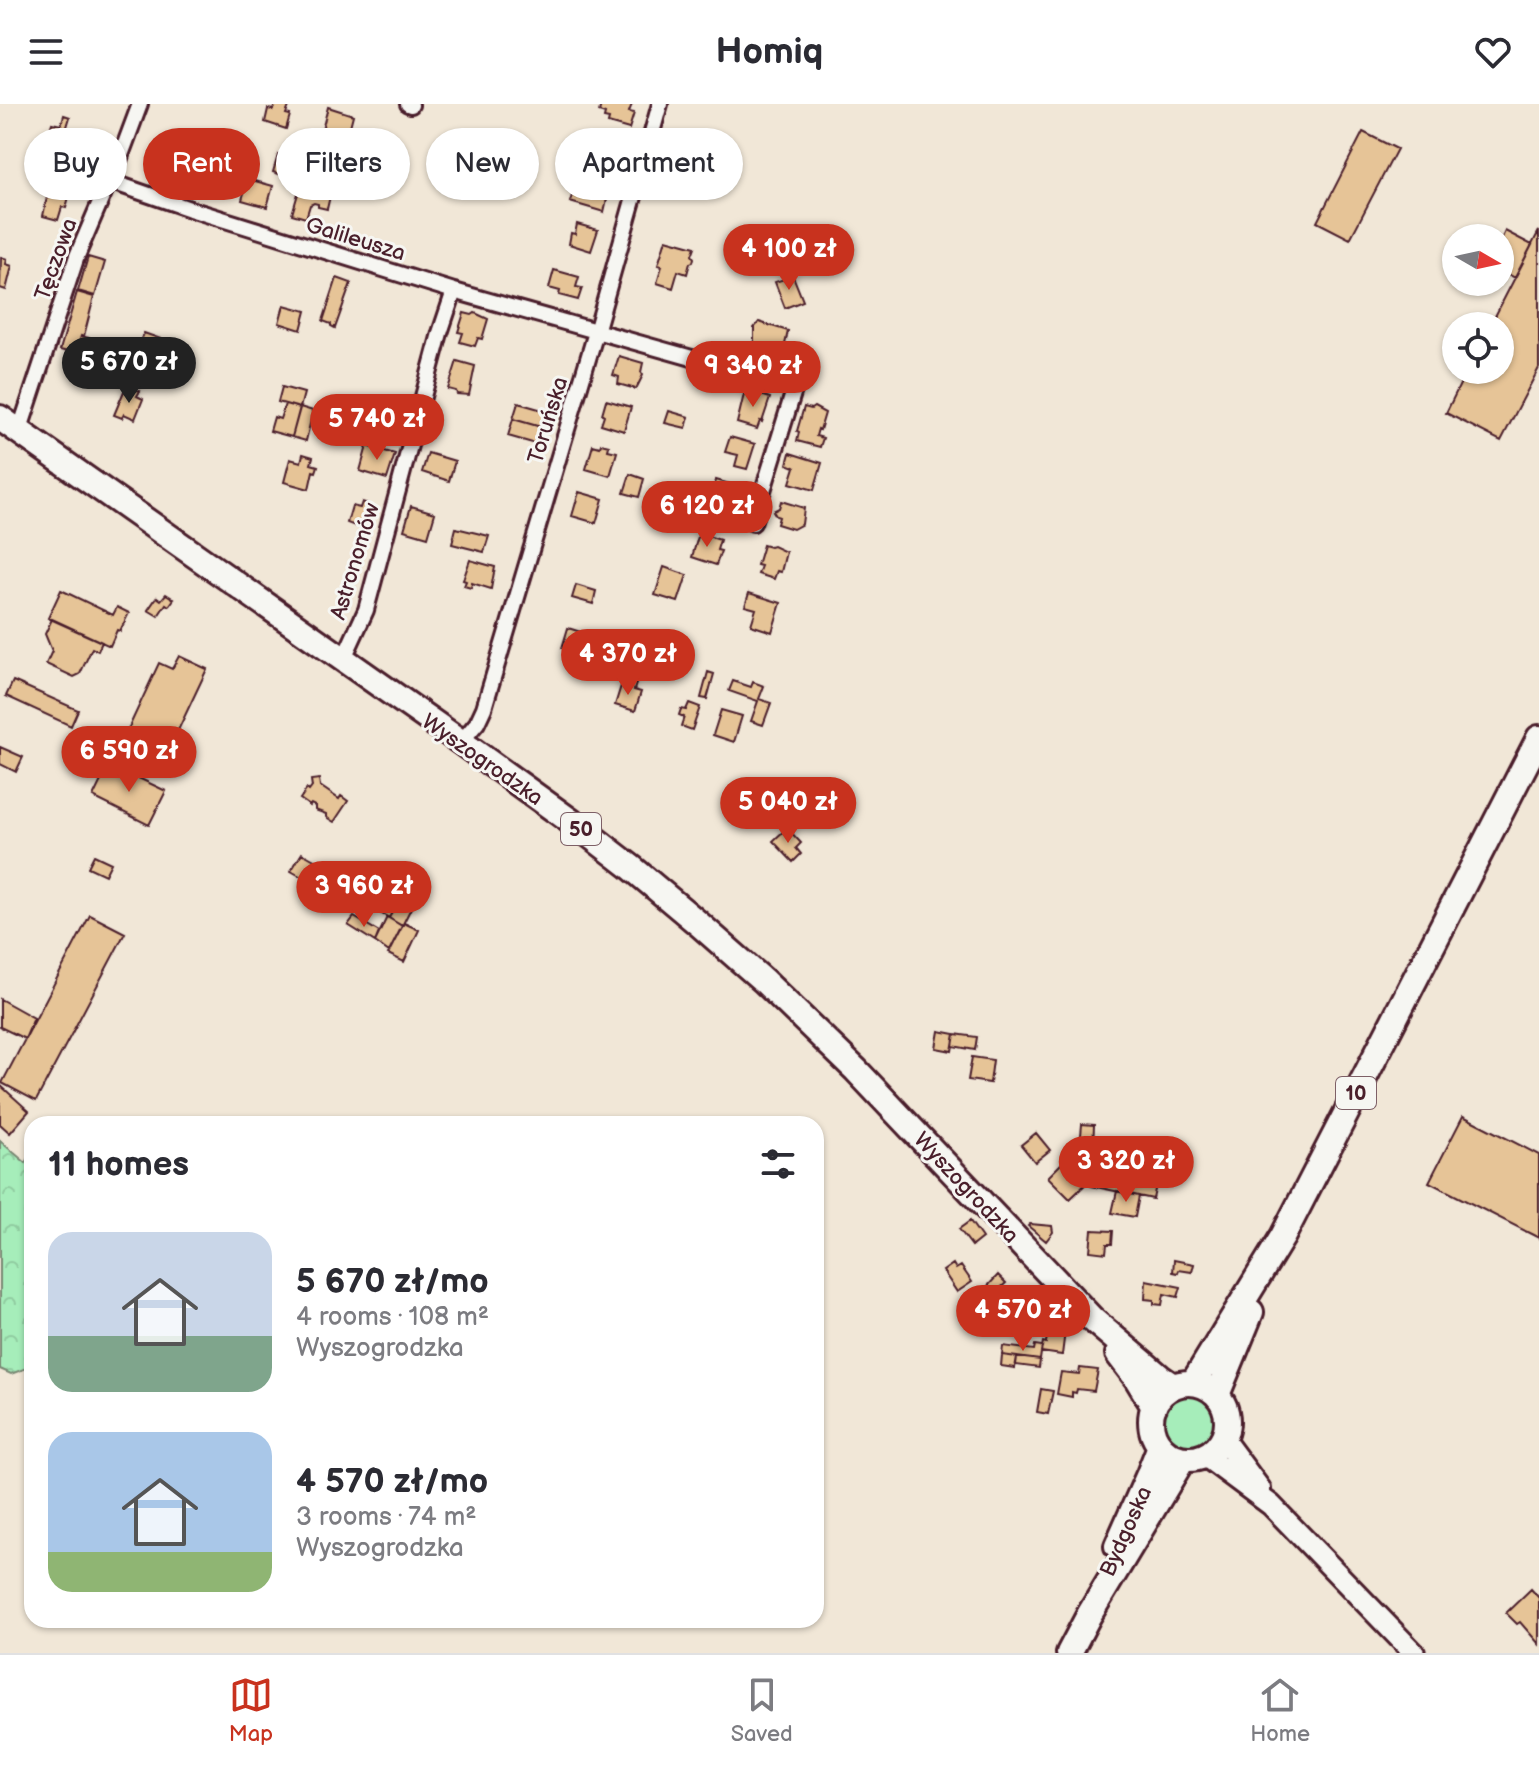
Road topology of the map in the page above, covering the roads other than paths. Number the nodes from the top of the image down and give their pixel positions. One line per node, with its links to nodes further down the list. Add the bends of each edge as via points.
1 (140, 104): 3 (street, Tęczowa)
2 (660, 104): 7 (street, Toruńska)
3 (127, 139)
4 (127, 187): 6 (street, Galileusza)
5 (101, 200): 8 (street, Tęczowa)
6 (454, 291): 7 (street); 10 (street, Astronomów, via 366,610)
7 (596, 332): 9 (street, via 795,387); 12 (street, Toruńska, via 484,708)
8 (10, 425): 10 (main road, Wyszogrodzka / 50)
9 (753, 523)
10 (343, 660): 12 (main road, Wyszogrodzka / 50)
11 (1539, 738): 13 (main road, 10)
12 (461, 742): 14 (main road, Wyszogrodzka / 50, via 631,867 764,981 856,1070)
13 (1283, 1236): 15 (main road, 10); 16 (main road, 10)
14 (1093, 1320): 15 (main road, Wyszogrodzka / 50, via 1154,1372); 17 (main road, Wyszogrodzka / 50)
15 (1183, 1385): 16 (main road, via 1206,1387); 17 (main road, 10, via 1163,1393)
16 (1217, 1395): 18 (main road, via 1227,1414)
17 (1154, 1407): 19 (main road, via 1152,1430)
18 (1223, 1439): 20 (main road, via 1214,1450); 21 (main road)
19 (1160, 1446): 20 (main road, via 1169,1454); 22 (main road, Bydgoska)
20 (1194, 1458): 21 (main road); 22 (main road, Bydgoska)
21 (1271, 1505): 24 (main road)
22 (1089, 1615): 23 (main road, Bydgoska)
23 (1069, 1653)
24 (1414, 1653)

